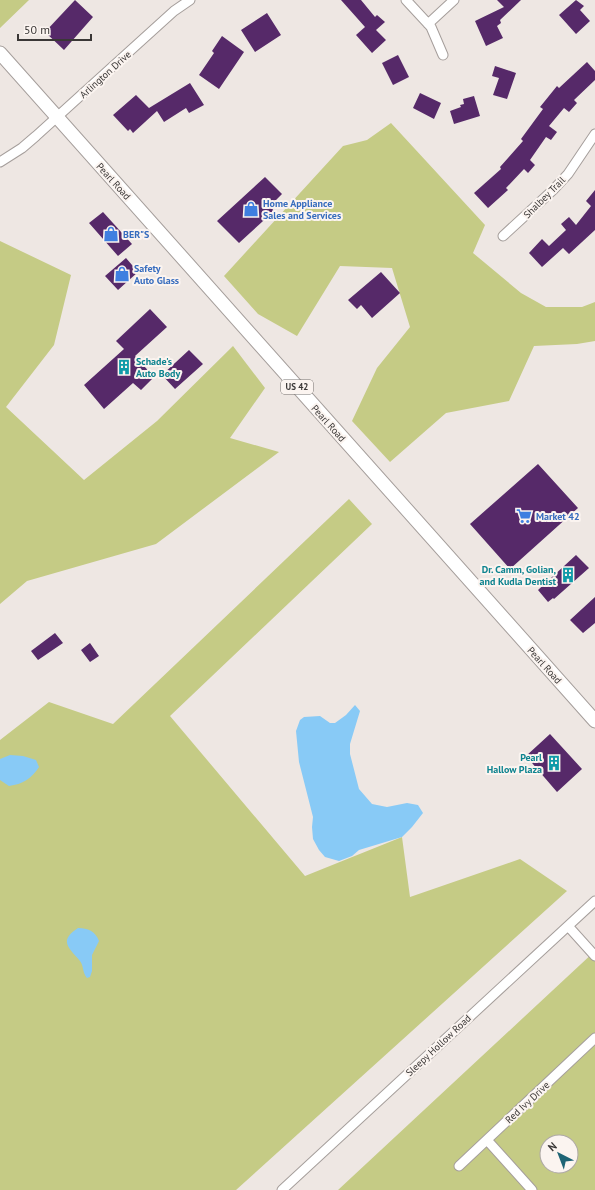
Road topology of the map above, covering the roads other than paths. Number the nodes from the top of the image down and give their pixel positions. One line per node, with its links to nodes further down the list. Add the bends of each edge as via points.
1 (190, 0): 7 (street, Arlington Drive, via 174,11)
2 (406, 0): 4 (street)
3 (454, 0): 4 (street)
4 (428, 24): 6 (street)
5 (0, 53): 7 (main road, Pearl Road / US 42)
6 (443, 55)
7 (57, 118): 9 (street, Arlington Drive, via 22,148); 11 (main road, Pearl Road / US 42)
8 (595, 134): 10 (street, Shalbey Trail, via 554,190)
9 (0, 162)
10 (503, 236)
11 (595, 721)
12 (595, 901): 13 (street, Sleepy Hollow Road)
13 (568, 926): 14 (street); 18 (street, Sleepy Hollow Road)
14 (595, 956)
15 (595, 1038): 16 (street, Red Ivy Drive)
16 (487, 1140): 17 (street, Red Ivy Drive); 19 (street)
17 (459, 1166)
18 (282, 1190)
19 (532, 1190)

